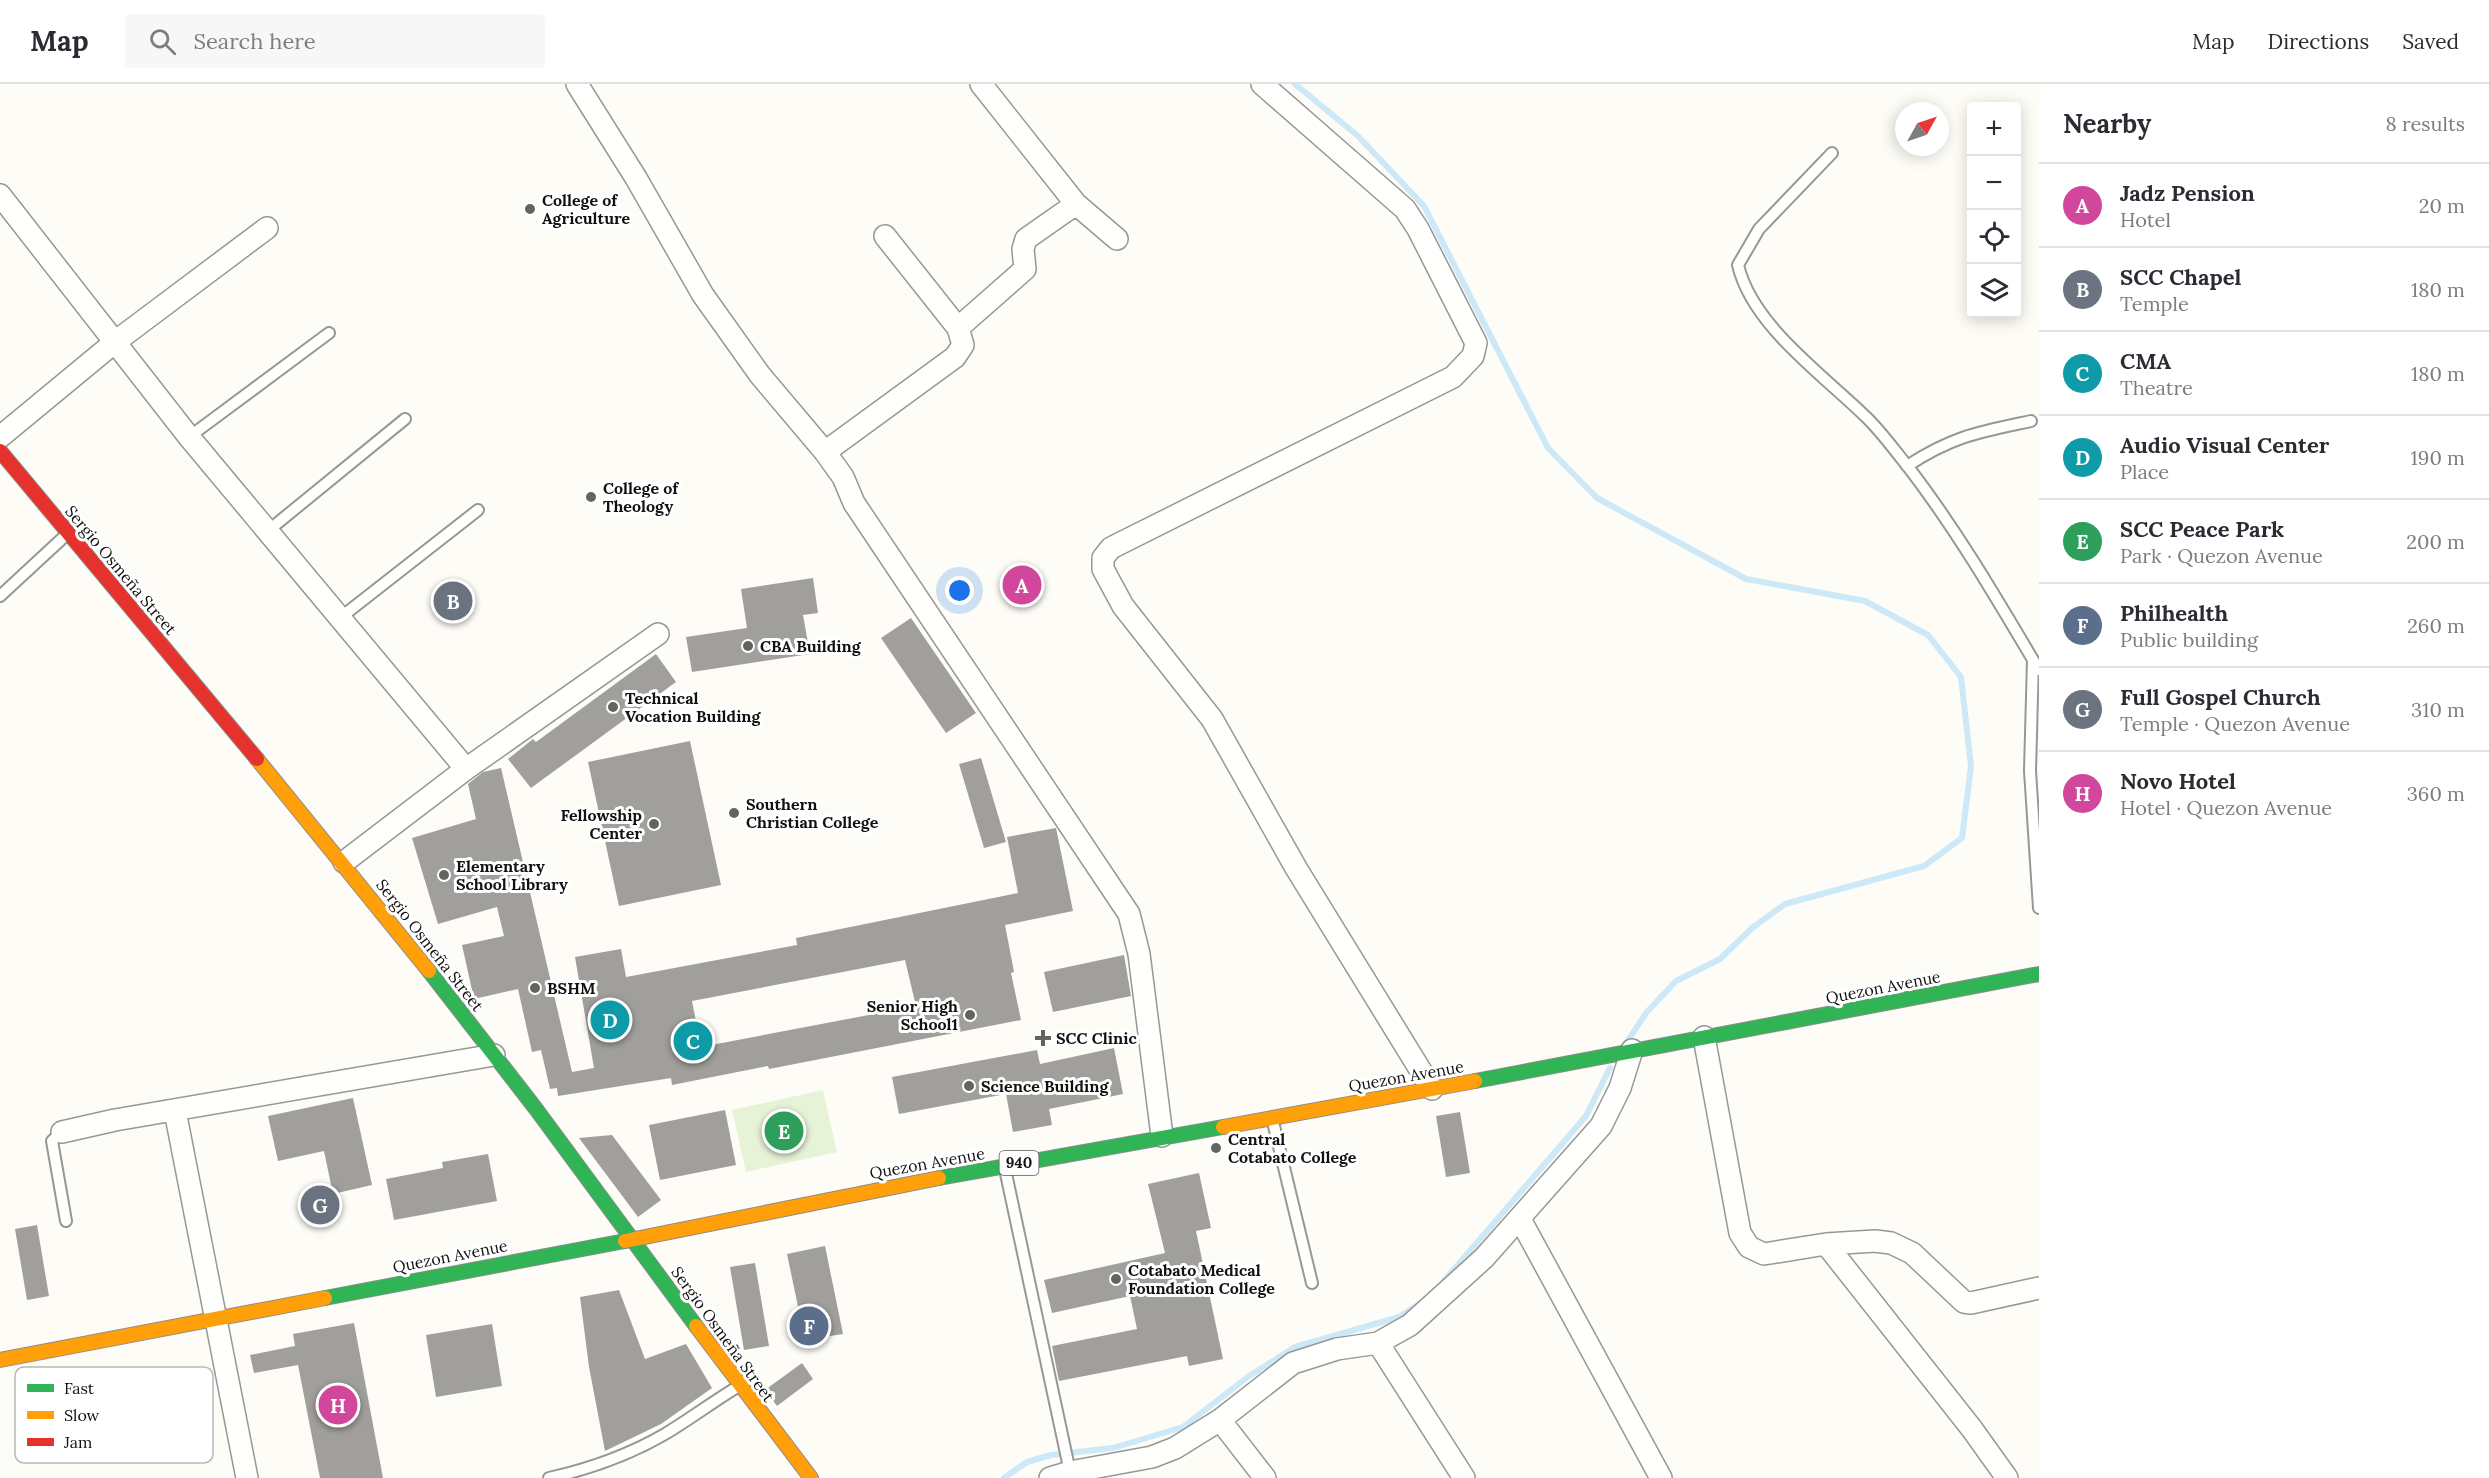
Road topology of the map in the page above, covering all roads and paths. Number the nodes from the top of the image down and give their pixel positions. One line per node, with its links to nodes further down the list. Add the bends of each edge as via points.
1 (577, 84): 18 (street, via 703,295 760,375)
2 (981, 84): 6 (street)
3 (1262, 84): 36 (street, via 1405,209 1476,343 1473,356 1453,377 1111,548 1103,558 1102,569 1123,606 1212,720 1296,868)
4 (1832, 153): 19 (lane, via 1759,229 1738,265 1742,283 1763,315 1868,418)
5 (0, 195): 12 (street)
6 (1076, 204): 9 (street); 10 (street, via 1026,238 1025,268)
7 (267, 228): 12 (street)
8 (885, 236): 10 (street)
9 (1117, 239)
10 (958, 328): 18 (street, via 963,345 955,357)
11 (329, 333): 16 (lane)
12 (115, 342): 15 (street); 16 (street)
13 (405, 419): 21 (lane)
14 (2031, 421): 19 (lane, via 1957,438)
15 (0, 437)
16 (189, 437): 21 (street)
17 (0, 451): 22 (main road, Sergio Osmeña Street)
18 (825, 452): 40 (street, via 843,477 854,503 1129,914 1139,954)
19 (1907, 466): 26 (lane, via 1948,520)
20 (478, 510): 24 (lane)
21 (269, 530): 24 (street)
22 (68, 532): 23 (lane); 30 (main road, Sergio Osmeña Street)
23 (0, 596)
24 (340, 618): 28 (street)
25 (658, 634): 28 (street)
26 (2033, 660): 27 (lane); 29 (lane)
27 (2039, 670)
28 (466, 769): 30 (street)
29 (2035, 769): 31 (lane)
30 (344, 862): 35 (main road, Sergio Osmeña Street)
31 (2039, 908)
32 (2039, 974): 33 (main road, Quezon Avenue / 940)
33 (1704, 1037): 34 (main road, Quezon Avenue / 940); 45 (street, via 1740,1233 1749,1247 1764,1254)
34 (1632, 1050): 36 (main road, Quezon Avenue / 940); 42 (street, via 1620,1088 1601,1126)
35 (494, 1055): 37 (street); 44 (main road, Sergio Osmeña Street)
36 (1432, 1089): 38 (main road, Quezon Avenue / 940)
37 (175, 1111): 39 (street); 48 (street)
38 (1271, 1116): 40 (main road, Quezon Avenue / 940); 46 (lane)
39 (62, 1132): 43 (lane, via 52,1141)
40 (1162, 1136): 41 (main road, Quezon Avenue / 940)
41 (1005, 1166): 44 (main road, Quezon Avenue / 940); 53 (lane, via 1064,1446)
42 (1520, 1219): 49 (street, via 1484,1258 1410,1325); 59 (street)
43 (66, 1221)
44 (634, 1239): 48 (main road, Quezon Avenue / 940); 51 (main road, Sergio Osmeña Street)
45 (1826, 1244): 47 (street, via 1875,1241 1902,1247 1964,1302); 60 (street)
46 (1312, 1283)
47 (2039, 1288)
48 (216, 1317): 50 (main road, Quezon Avenue / 940); 54 (street)
49 (1378, 1343): 52 (street, via 1337,1349 1293,1363); 58 (street)
50 (0, 1360)
51 (739, 1386): 55 (lane, via 665,1434 585,1470); 56 (main road, Sergio Osmeña Street)
52 (1220, 1420): 53 (street, via 1184,1443 1152,1456); 57 (street)
53 (1062, 1470)
54 (247, 1478)
55 (549, 1478)
56 (811, 1478)
57 (1266, 1478)
58 (1464, 1478)
59 (1661, 1478)
60 (2007, 1478)

